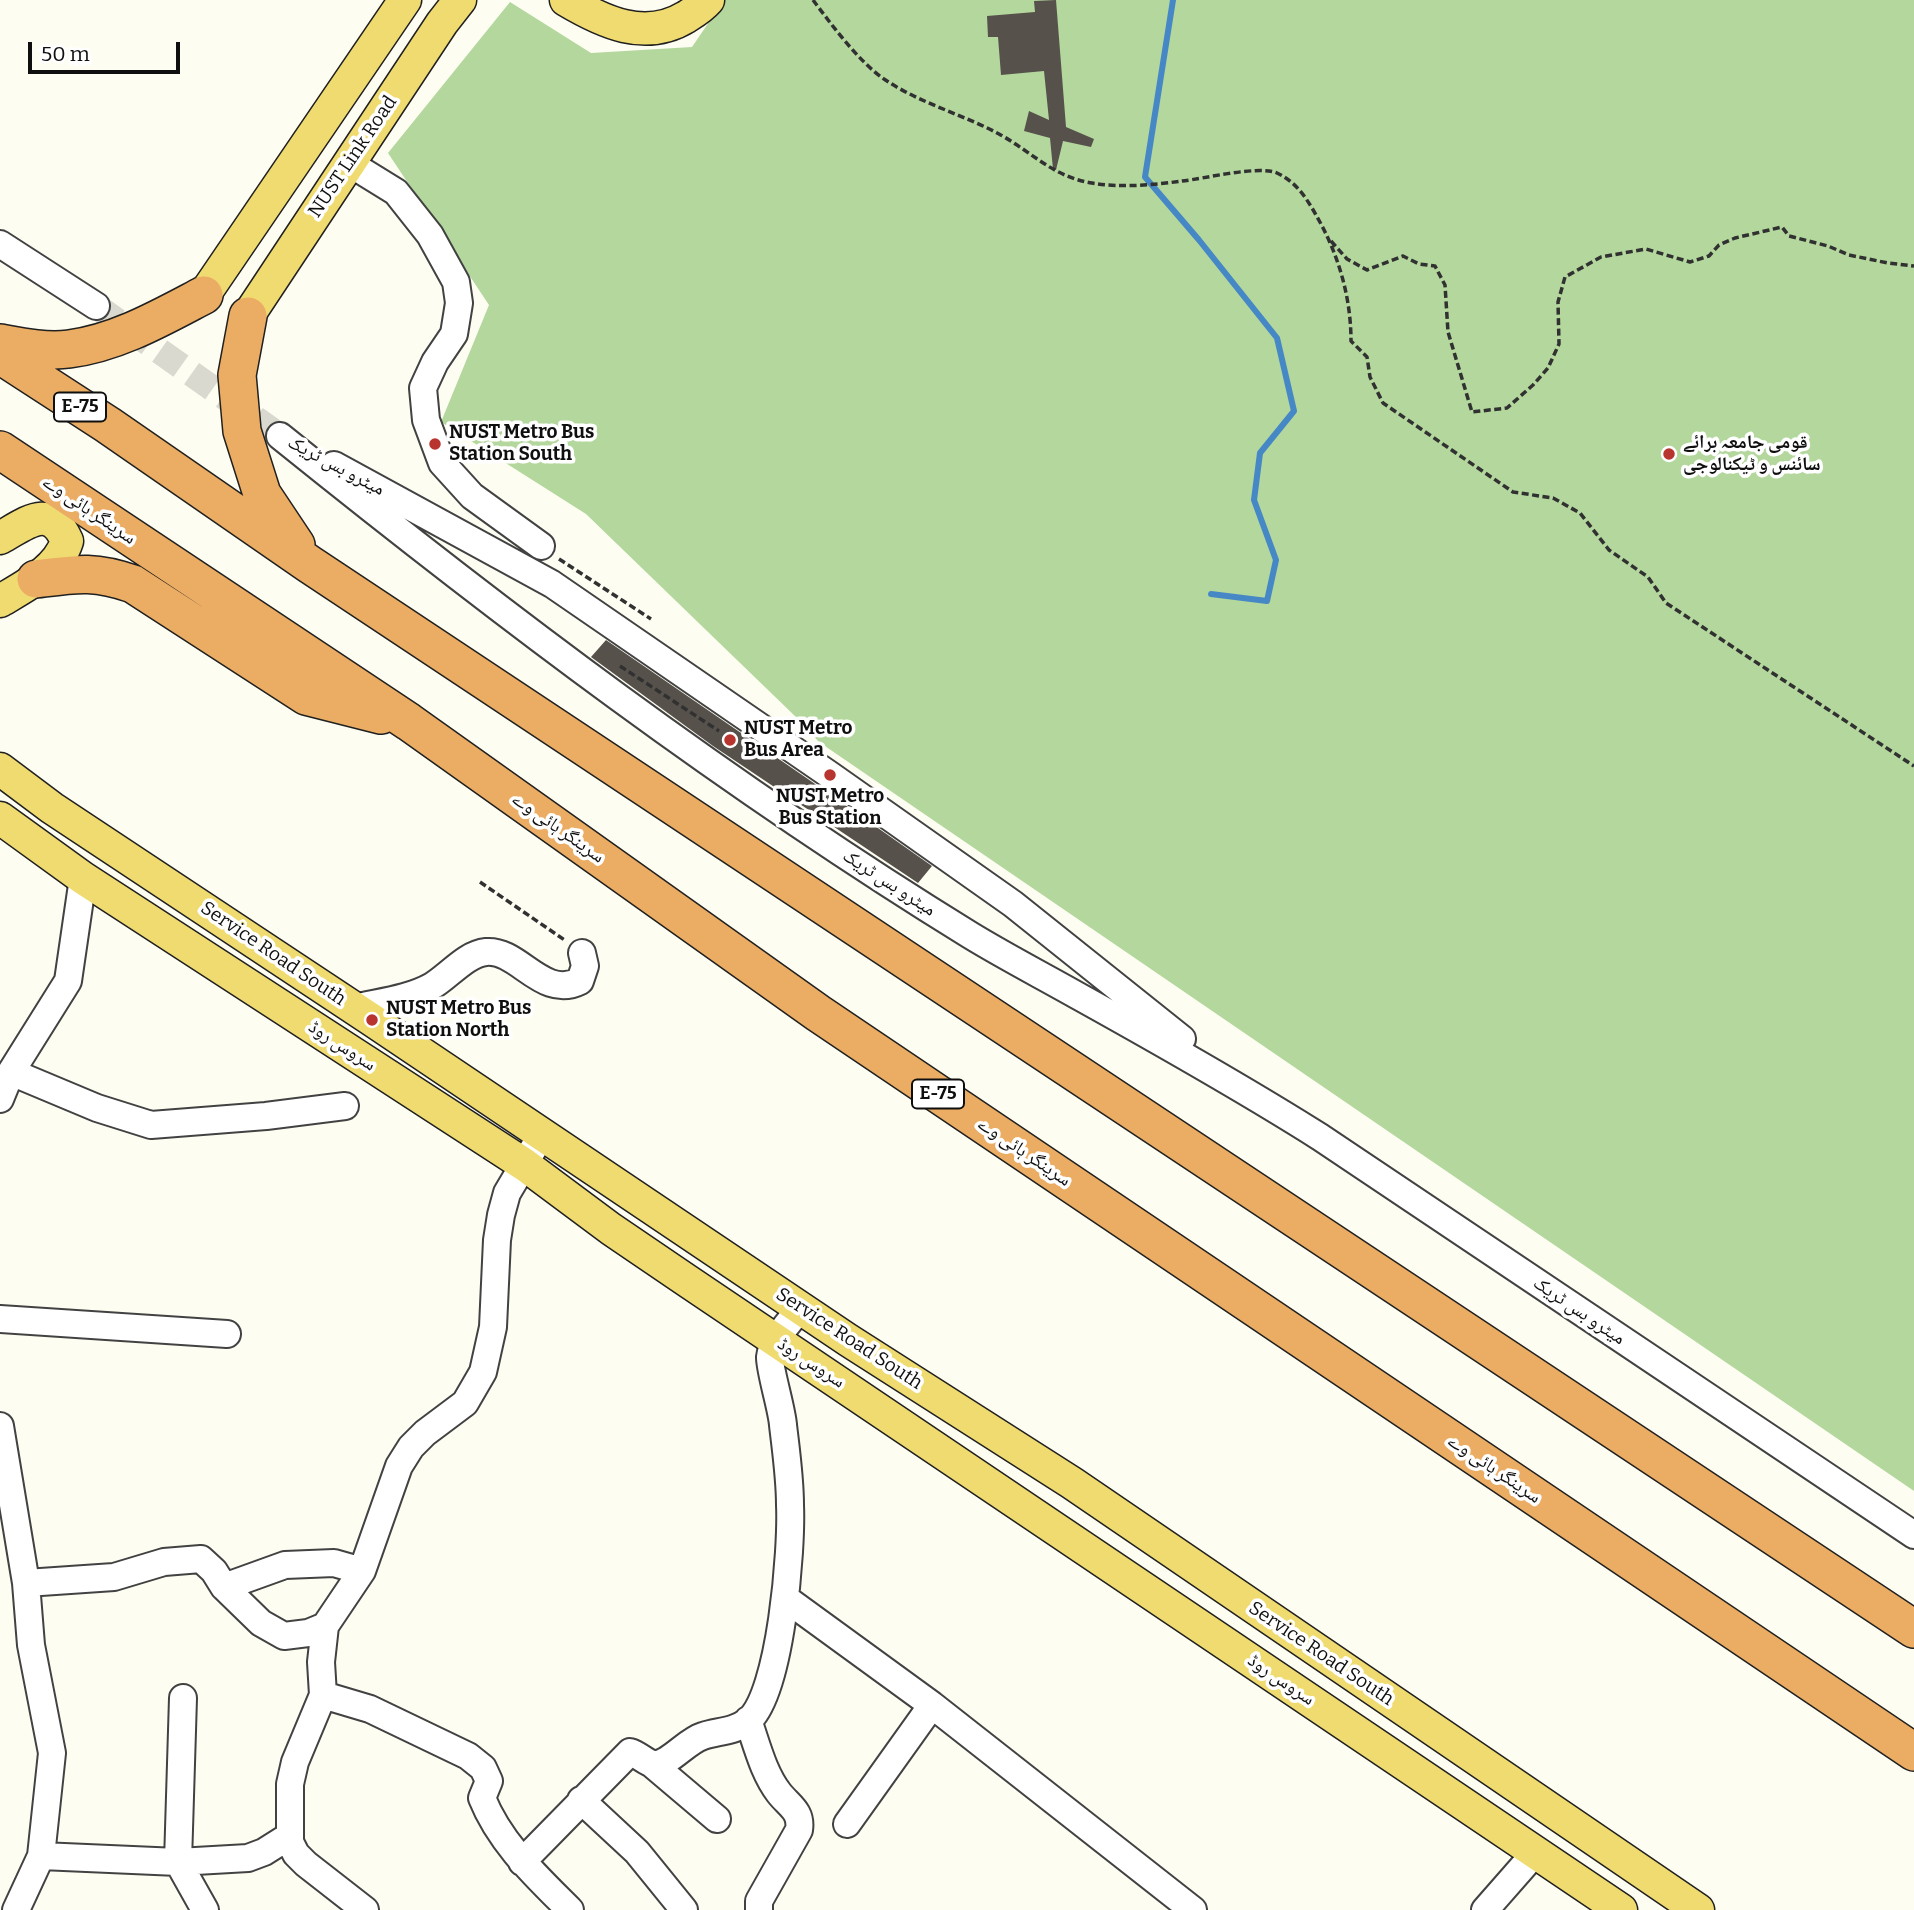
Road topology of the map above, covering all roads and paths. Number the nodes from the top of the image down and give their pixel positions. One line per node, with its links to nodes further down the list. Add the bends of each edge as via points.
1 (404, 0): 10 (main road)
2 (460, 0): 6 (main road, NUST Link Road)
3 (566, 0): 4 (main road, via 608,22 658,29 702,8)
4 (708, 0)
5 (813, 0): 7 (path, via 839,35 883,78 999,134 1066,178 1129,185 1230,172 1275,172 1305,194)
6 (349, 163): 12 (main road, NUST Link Road); 17 (street, via 396,192 430,235 456,282 459,303 454,334 423,388 425,421 442,463 472,496)
7 (1329, 239): 9 (path, via 1347,259 1367,270 1403,256 1435,266 1445,285 1448,332 1472,412 1507,408 1548,368 1559,344 1558,302 1565,277 1601,257 1646,249 1690,262 1709,256 1735,238 1782,227 1789,236 1849,255); 25 (path, via 1345,286 1351,341 1367,358 1370,377 1383,403 1513,492 1553,498 1580,513 1609,550 1648,577 1666,603)
8 (0, 244): 11 (street)
9 (1914, 266)
10 (204, 295): 13 (highway, via 150,324 68,349)
11 (96, 306)
12 (248, 316): 18 (highway, via 237,375 242,431 262,494)
13 (0, 343)
14 (0, 355): 18 (highway, E-75)
15 (0, 450): 23 (highway, سرینگر ہائی وے / E-75)
16 (7, 534): 19 (main road, via 32,520 57,522 67,541 64,552)
17 (541, 546): 21 (path)
18 (309, 564): 51 (highway, E-75)
19 (42, 573): 20 (main road); 23 (highway, via 83,572 133,584 306,696)
20 (0, 601)
21 (651, 619)
22 (620, 666): 24 (path)
23 (409, 722): 56 (highway, سرینگر ہائی وے / E-75, via 818,1013)
24 (719, 731)
25 (1914, 766)
26 (0, 769): 31 (main road, Service Road South, via 51,808)
27 (0, 818): 28 (main road, سروس روڈ)
28 (83, 878): 32 (street, via 68,981); 37 (main road, سروس روڈ)
29 (480, 882): 30 (path)
30 (582, 953): 31 (street, via 585,966 580,981 568,987 488,951 471,957 431,987)
31 (354, 1008): 36 (main road, Service Road South)
32 (11, 1072): 34 (street); 35 (street, via 151,1125)
33 (1243, 1088): 33 (street, میٹرو بس ٹریک, via 972,936 803,828 546,644 280,436 552,584 1013,904); 45 (street, میٹرو بس ٹریک)
34 (0, 1099)
35 (345, 1106)
36 (542, 1134): 37 (street); 38 (main road, Service Road South)
37 (524, 1165): 39 (main road, سروس روڈ); 46 (street, via 507,1193 501,1215 493,1327 483,1372 465,1403 425,1433 399,1466)
38 (704, 1243): 39 (main road); 40 (main road, Service Road South)
39 (686, 1280): 43 (main road, سروس روڈ)
40 (801, 1307): 43 (street); 75 (main road, Service Road South, via 1072,1483)
41 (0, 1319): 42 (street)
42 (227, 1334)
43 (776, 1341): 49 (street, via 770,1358 783,1423 790,1506); 62 (main road, سروس روڈ)
44 (0, 1426): 47 (street)
45 (1914, 1535)
46 (362, 1571): 48 (street, via 334,1563 285,1565); 50 (street)
47 (26, 1583): 48 (street, via 114,1577 164,1562 201,1559); 63 (street, via 31,1645 52,1754)
48 (224, 1587): 50 (street, via 261,1623 284,1636)
49 (785, 1598): 54 (street); 55 (street, via 768,1687)
50 (325, 1626): 52 (street)
51 (1914, 1629)
52 (323, 1695): 65 (street, via 370,1709 484,1768 489,1781 482,1798); 68 (street, via 290,1784 290,1842 306,1864)
53 (183, 1698): 64 (street)
54 (932, 1705): 60 (street); 72 (street)
55 (748, 1720): 57 (street, via 731,1730 688,1742 667,1760); 71 (street, via 767,1773 801,1820 759,1901)
56 (1914, 1752)
57 (652, 1764): 58 (street, via 630,1752); 59 (street)
58 (581, 1800): 65 (street); 70 (street, via 637,1852)
59 (718, 1819)
60 (847, 1824)
61 (283, 1840): 64 (street, via 248,1858)
62 (1535, 1853): 73 (street); 74 (main road, سروس روڈ)
63 (41, 1856): 64 (street); 66 (street)
64 (178, 1862): 67 (street)
65 (522, 1862): 69 (street)
66 (16, 1910)
67 (205, 1910)
68 (365, 1910)
69 (570, 1910)
70 (684, 1910)
71 (759, 1910)
72 (1193, 1910)
73 (1485, 1910)
74 (1621, 1910)
75 (1698, 1910)

